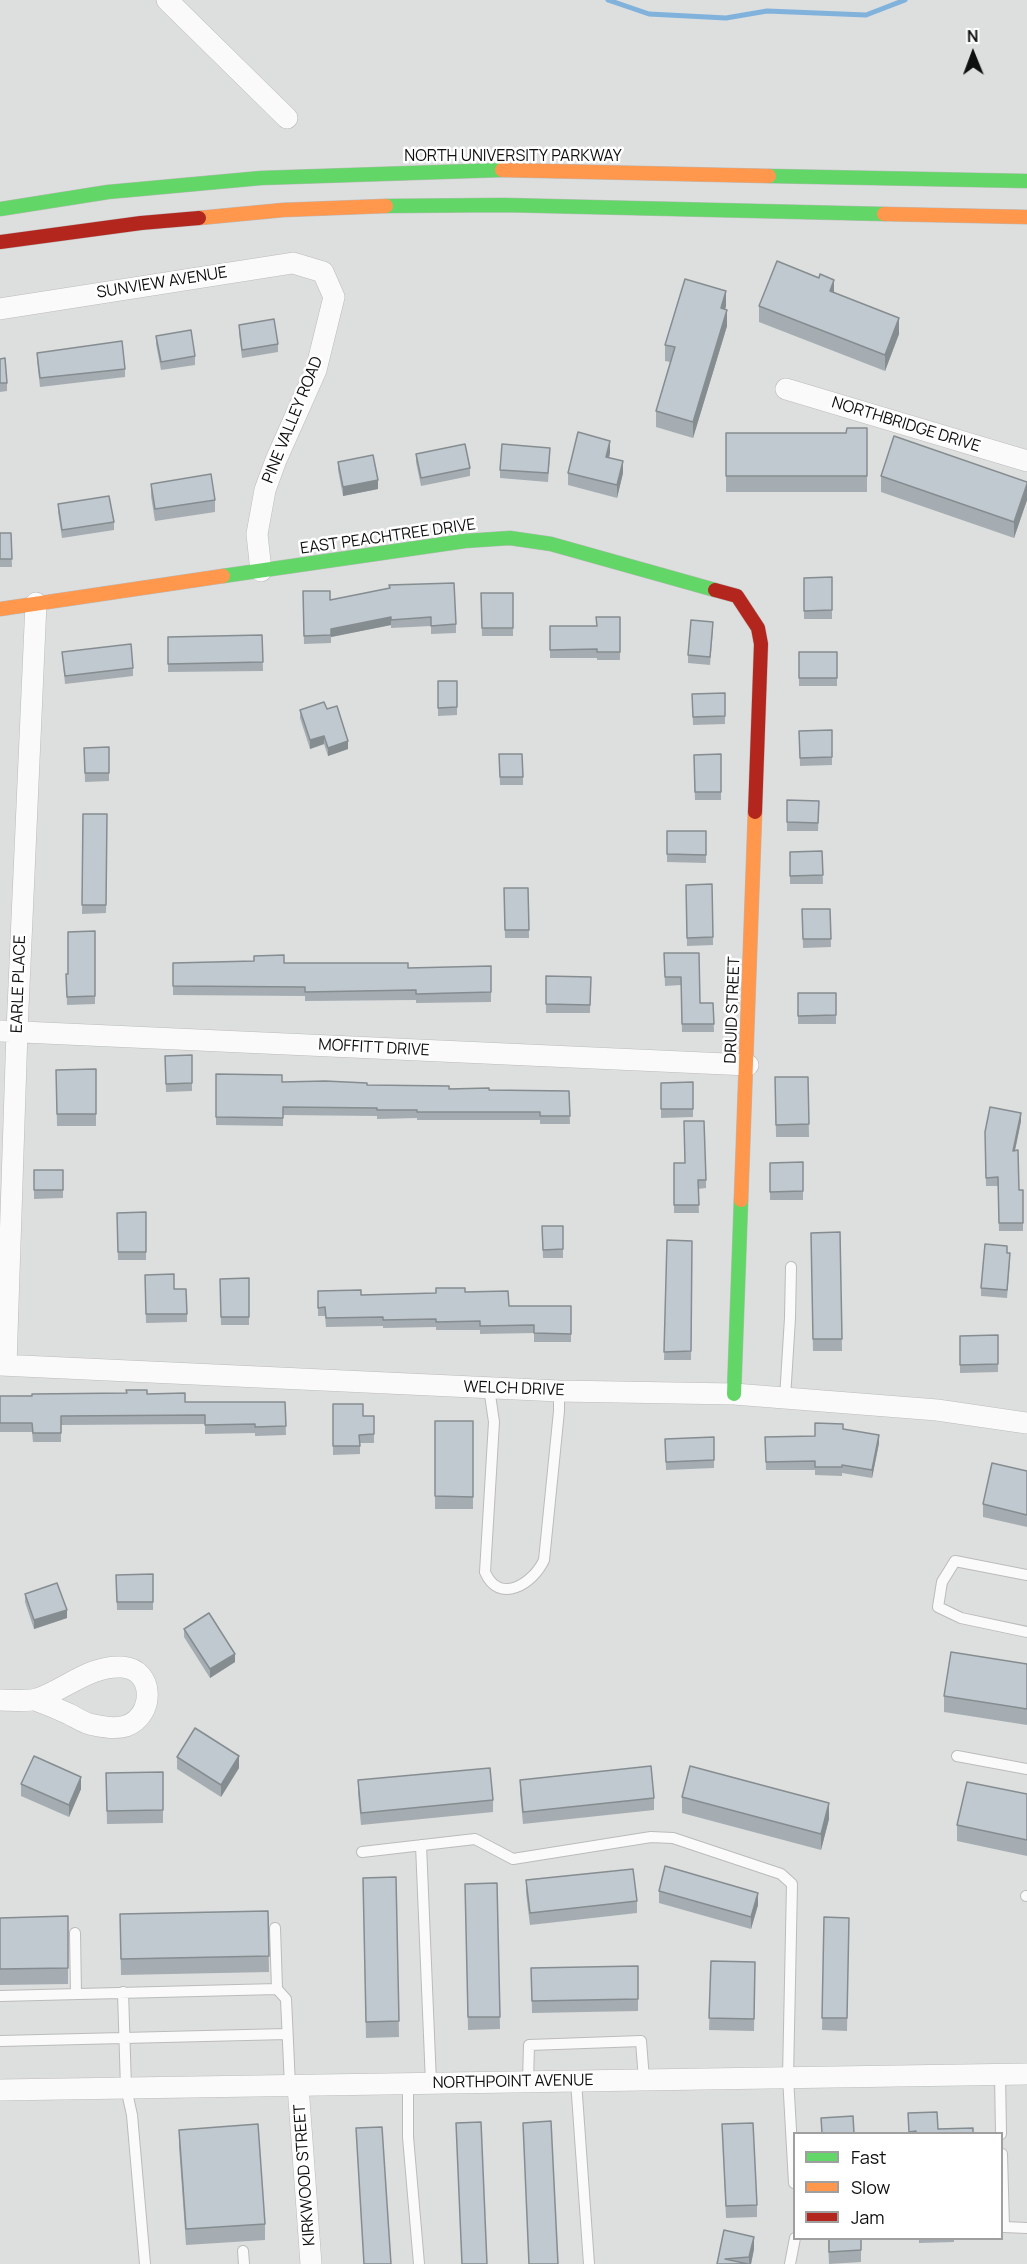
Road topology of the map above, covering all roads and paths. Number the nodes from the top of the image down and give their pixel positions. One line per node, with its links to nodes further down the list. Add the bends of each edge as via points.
1 (167, 0): 2 (street)
2 (287, 118)
3 (1027, 181): 4 (main road, NORTH UNIVERSITY PARKWAY, via 485,170 380,172 108,192)
4 (0, 209)
5 (1027, 217): 6 (main road, via 516,205 393,206 259,212)
6 (0, 242)
7 (323, 272): 8 (street, SUNVIEW AVENUE, via 293,263); 11 (street, PINE VALLEY ROAD, via 334,297 316,370 265,490 257,534)
8 (0, 309)
9 (786, 389): 10 (street, NORTHBRIDGE DRIVE)
10 (1027, 461)
11 (261, 571): 12 (main road, EAST PEACHTREE DRIVE); 14 (main road, EAST PEACHTREE DRIVE, via 510,538 551,544 737,596)
12 (36, 603): 13 (main road, EAST PEACHTREE DRIVE); 15 (street, EARLE PLACE)
13 (0, 609)
14 (758, 628): 16 (main road, DRUID STREET, via 761,644)
15 (9, 1031): 16 (street, MOFFITT DRIVE); 18 (street, EARLE PLACE)
16 (748, 1065): 21 (main road, DRUID STREET)
17 (791, 1267): 22 (lane)
18 (3, 1365): 19 (street, WELCH DRIVE)
19 (489, 1388): 20 (street, WELCH DRIVE); 20 (lane, via 494,1422 484,1572 504,1588 525,1584 544,1560)
20 (559, 1391): 21 (street, WELCH DRIVE)
21 (734, 1394): 22 (street, WELCH DRIVE)
22 (785, 1398): 23 (street, WELCH DRIVE, via 938,1410)
23 (1027, 1423)
24 (1027, 1575): 25 (lane, via 955,1561 942,1582 938,1607 961,1618)
25 (1027, 1632)
26 (0, 1700): 27 (street)
27 (35, 1700): 27 (street, via 78,1678 120,1667 132,1668 142,1676 149,1695 141,1716 115,1727 91,1725)
28 (957, 1756): 29 (lane)
29 (1027, 1769)
30 (421, 1845): 31 (lane); 43 (lane, via 475,1839 513,1859 673,1838 781,1874 792,1884); 47 (lane)
31 (362, 1852)
32 (275, 1928): 34 (lane)
33 (75, 1932): 36 (lane)
34 (277, 1989): 35 (lane); 38 (lane, via 286,2000)
35 (123, 1992): 36 (lane); 39 (lane)
36 (76, 1994): 37 (lane)
37 (0, 1996)
38 (287, 2034): 39 (lane); 49 (lane)
39 (124, 2037): 40 (lane); 50 (lane)
40 (0, 2041)
41 (1000, 2074): 42 (street, NORTHPOINT AVENUE); 43 (street, NORTHPOINT AVENUE); 52 (lane)
42 (1027, 2074)
43 (788, 2078): 44 (street, NORTHPOINT AVENUE); 53 (lane)
44 (644, 2080): 45 (street, NORTHPOINT AVENUE); 46 (lane, via 641,2041 529,2045)
45 (576, 2081): 46 (street, NORTHPOINT AVENUE); 62 (lane)
46 (528, 2082): 47 (street, NORTHPOINT AVENUE)
47 (431, 2083): 48 (street, NORTHPOINT AVENUE)
48 (408, 2084): 49 (street, NORTHPOINT AVENUE); 61 (lane, via 408,2137)
49 (294, 2086): 50 (street, NORTHPOINT AVENUE); 60 (street, KIRKWOOD STREET)
50 (126, 2088): 51 (street, NORTHPOINT AVENUE); 58 (lane, via 132,2115)
51 (0, 2090)
52 (1001, 2132)
53 (793, 2153)
54 (1003, 2190): 55 (lane, via 1004,2227)
55 (1027, 2228)
56 (795, 2240): 63 (lane)
57 (243, 2251): 59 (lane)
58 (145, 2264)
59 (244, 2264)
60 (311, 2264)
61 (419, 2264)
62 (590, 2264)
63 (790, 2264)

